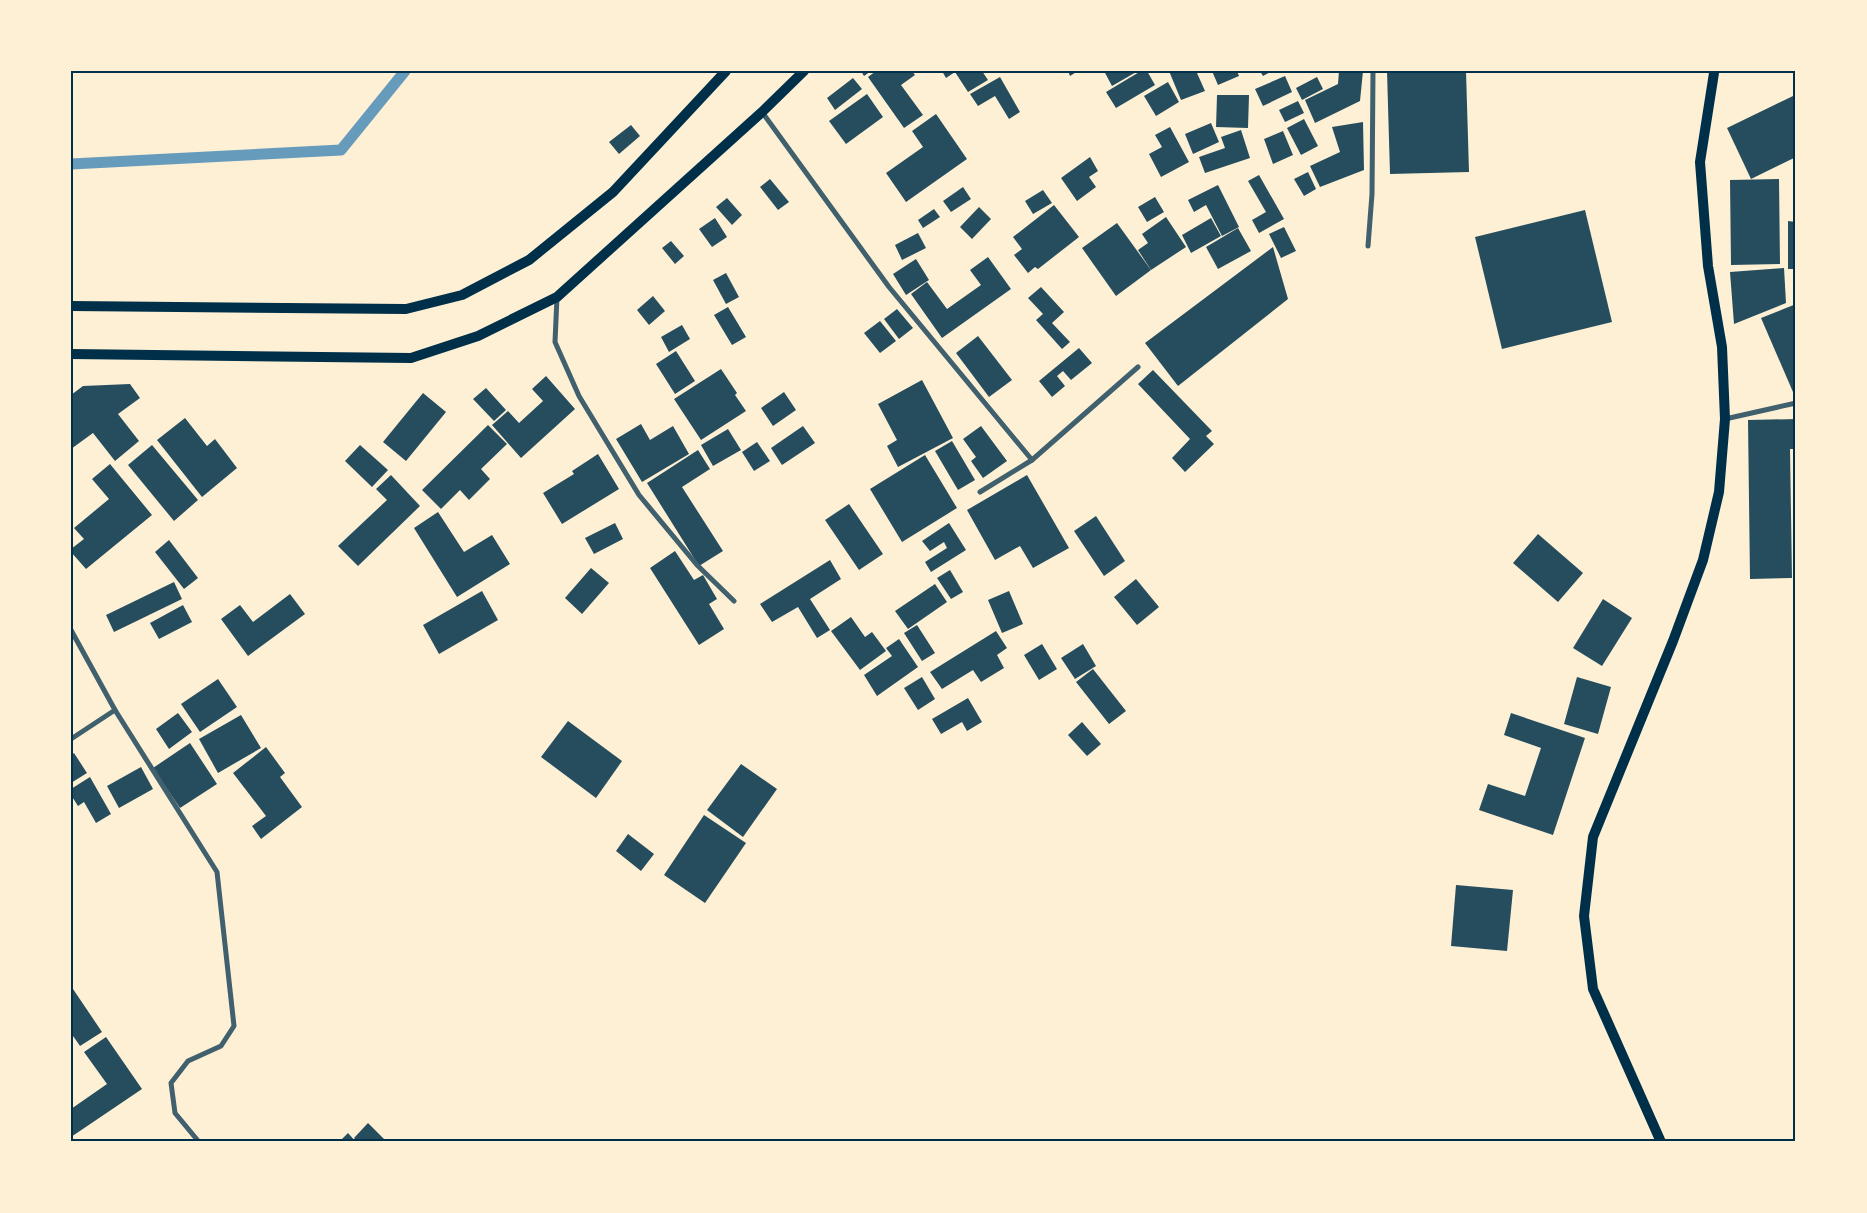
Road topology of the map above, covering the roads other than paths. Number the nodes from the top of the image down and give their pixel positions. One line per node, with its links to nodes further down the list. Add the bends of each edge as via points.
1 (726, 71): 8 (main road, via 613,192 530,260 462,295 406,309)
2 (804, 71): 5 (main road)
3 (1374, 71): 6 (street)
4 (1715, 72): 12 (main road, via 1700,162 1708,266 1722,347)
5 (762, 112): 7 (main road); 13 (street, via 889,287)
6 (1368, 246)
7 (557, 297): 9 (main road, via 478,336 411,358); 15 (street, via 555,342 579,396 639,495 697,565)
8 (71, 306)
9 (71, 354)
10 (1138, 367): 13 (street)
11 (1796, 403): 12 (street)
12 (1725, 419): 20 (main road, via 1719,492 1703,560 1593,837 1584,916 1593,989)
13 (1032, 460): 14 (street)
14 (980, 492)
15 (734, 601)
16 (71, 630): 17 (street)
17 (115, 710): 18 (street); 19 (street, via 217,872 234,1026 221,1046 188,1061 171,1082 175,1113)
18 (71, 739)
19 (199, 1142)
20 (1661, 1142)

